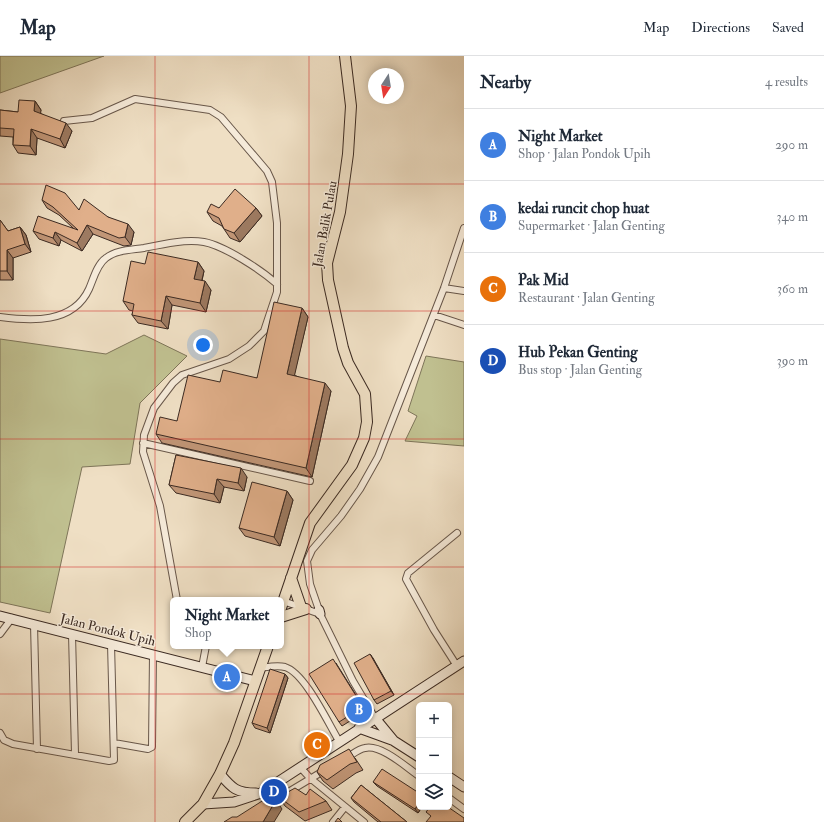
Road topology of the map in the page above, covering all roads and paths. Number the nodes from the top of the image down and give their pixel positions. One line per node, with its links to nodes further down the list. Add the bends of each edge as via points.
1 (345, 56): 13 (main road, Jalan Balik Pulau, via 351,106 348,154 340,212 327,263 328,280 343,348 365,394 367,422 364,438 352,465 310,523)
2 (64, 121): 4 (street, via 92,118 135,99 216,112 270,176 277,223)
3 (464, 228): 5 (street)
4 (277, 284): 8 (street, via 265,274 213,244 161,244 115,253 105,258 88,292 78,305 64,313 28,320); 10 (street, via 276,300 264,331 249,346 229,359 182,375 154,408 148,420)
5 (444, 288): 6 (street); 7 (street)
6 (464, 291)
7 (434, 315): 9 (street); 18 (street, via 388,436 369,475 310,556 307,568)
8 (0, 317)
9 (464, 324)
10 (143, 442): 11 (street); 14 (street, via 144,459 160,506)
11 (310, 481)
12 (457, 533): 29 (street, via 408,573 406,579 434,630)
13 (291, 578): 15 (main road, Jalan Balik Pulau); 17 (main road)
14 (176, 597)
15 (284, 598)
16 (284, 604): 17 (street)
17 (304, 608): 18 (street); 20 (main road)
18 (319, 612): 33 (street)
19 (0, 616): 21 (main road, Jalan Pondok Upih)
20 (284, 616)
21 (12, 618): 22 (main road, Jalan Pondok Upih); 23 (street)
22 (34, 624): 24 (main road, Jalan Pondok Upih); 39 (street)
23 (0, 634)
24 (72, 634): 25 (main road, Jalan Pondok Upih); 40 (street)
25 (111, 644): 28 (main road, Jalan Pondok Upih); 38 (street)
26 (205, 649): 30 (street)
27 (267, 649): 31 (main road)
28 (153, 654): 30 (main road, Jalan Pondok Upih); 38 (street, via 152,747 148,749)
29 (460, 663): 33 (main road)
30 (202, 667): 32 (main road, Jalan Pondok Upih)
31 (260, 668): 32 (main road); 36 (street, via 283,666 295,673)
32 (255, 681): 45 (main road, via 234,743)
33 (375, 718): 34 (main road); 37 (main road)
34 (359, 728): 36 (main road); 37 (main road)
35 (0, 734): 39 (street, via 7,743)
36 (339, 741): 43 (main road)
37 (394, 741): 41 (main road)
38 (114, 743): 40 (street, via 115,759 112,761)
39 (37, 749): 40 (street)
40 (75, 754)
41 (416, 755)
42 (336, 763): 46 (street, via 363,748 373,748 388,754)
43 (300, 767): 47 (street); 50 (main road)
44 (330, 767): 47 (street)
45 (220, 774): 50 (main road, via 239,792); 52 (main road)
46 (416, 774)
47 (310, 778): 53 (street); 54 (street)
48 (452, 779): 49 (main road)
49 (464, 787)
50 (261, 793): 52 (main road, via 234,802)
51 (452, 800): 55 (street)
52 (203, 804): 56 (main road)
53 (265, 807)
54 (345, 807): 57 (street); 58 (street)
55 (464, 809)
56 (185, 822)
57 (333, 822)
58 (364, 822)

